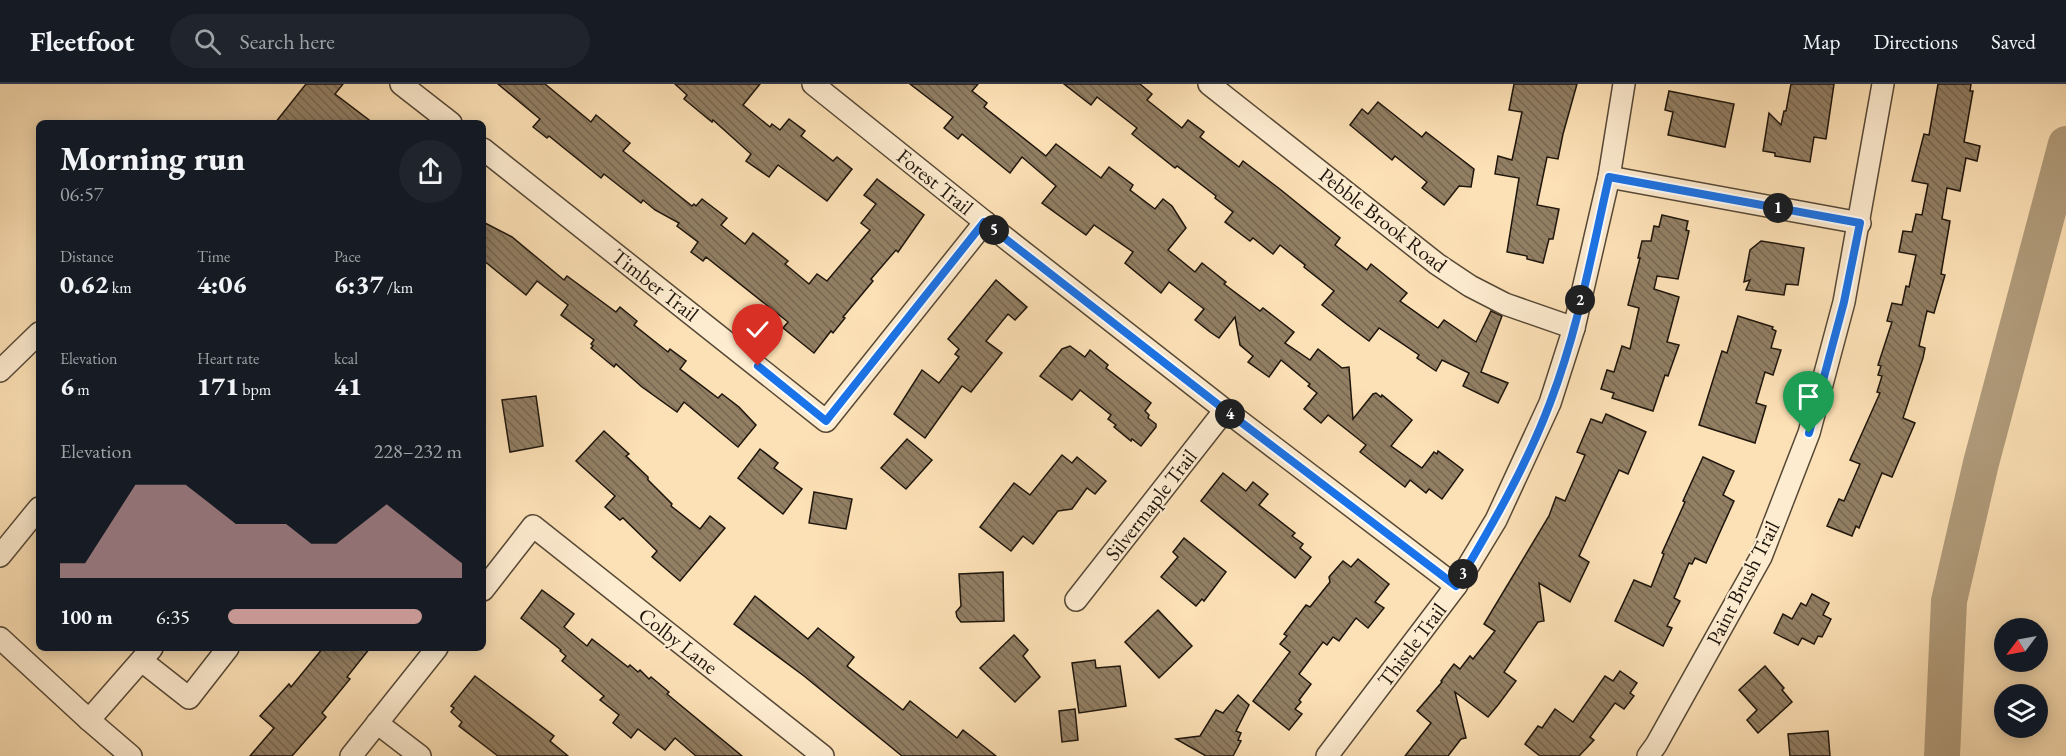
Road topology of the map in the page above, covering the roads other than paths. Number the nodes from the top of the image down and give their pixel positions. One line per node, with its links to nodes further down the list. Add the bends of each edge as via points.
1 (401, 84): 6 (street)
2 (813, 84): 9 (street, Forest Trail)
3 (1209, 84): 11 (street, Pebble Brook Road, via 1437,264 1505,304)
4 (1624, 84): 8 (street, Thistle Trail)
5 (1883, 84): 10 (street, Paint Brush Trail)
6 (447, 120)
7 (486, 151): 9 (street, Timber Trail, via 826,421)
8 (1609, 177): 10 (street); 11 (street, Thistle Trail)
9 (984, 222): 14 (street, Forest Trail)
10 (1860, 223): 26 (street, Paint Brush Trail, via 1844,302 1809,433 1761,557)
11 (1574, 328): 18 (street, Thistle Trail, via 1550,403 1522,467)
12 (36, 336): 13 (street)
13 (0, 371)
14 (1225, 410): 18 (street, Forest Trail); 19 (street, Silvermaple Trail)
15 (36, 512): 16 (street)
16 (0, 556)
17 (486, 586): 30 (street, Colby Lane, via 533,526)
18 (1456, 586): 31 (street, Thistle Trail)
19 (1076, 600)
20 (0, 638): 24 (street)
21 (226, 651): 23 (street, via 189,698)
22 (435, 651): 25 (street)
23 (147, 654): 24 (street)
24 (89, 720): 27 (street)
25 (377, 723): 28 (street); 29 (street)
26 (1658, 752)
27 (131, 756)
28 (351, 756)
29 (420, 756)
30 (823, 756)
31 (1328, 756)

